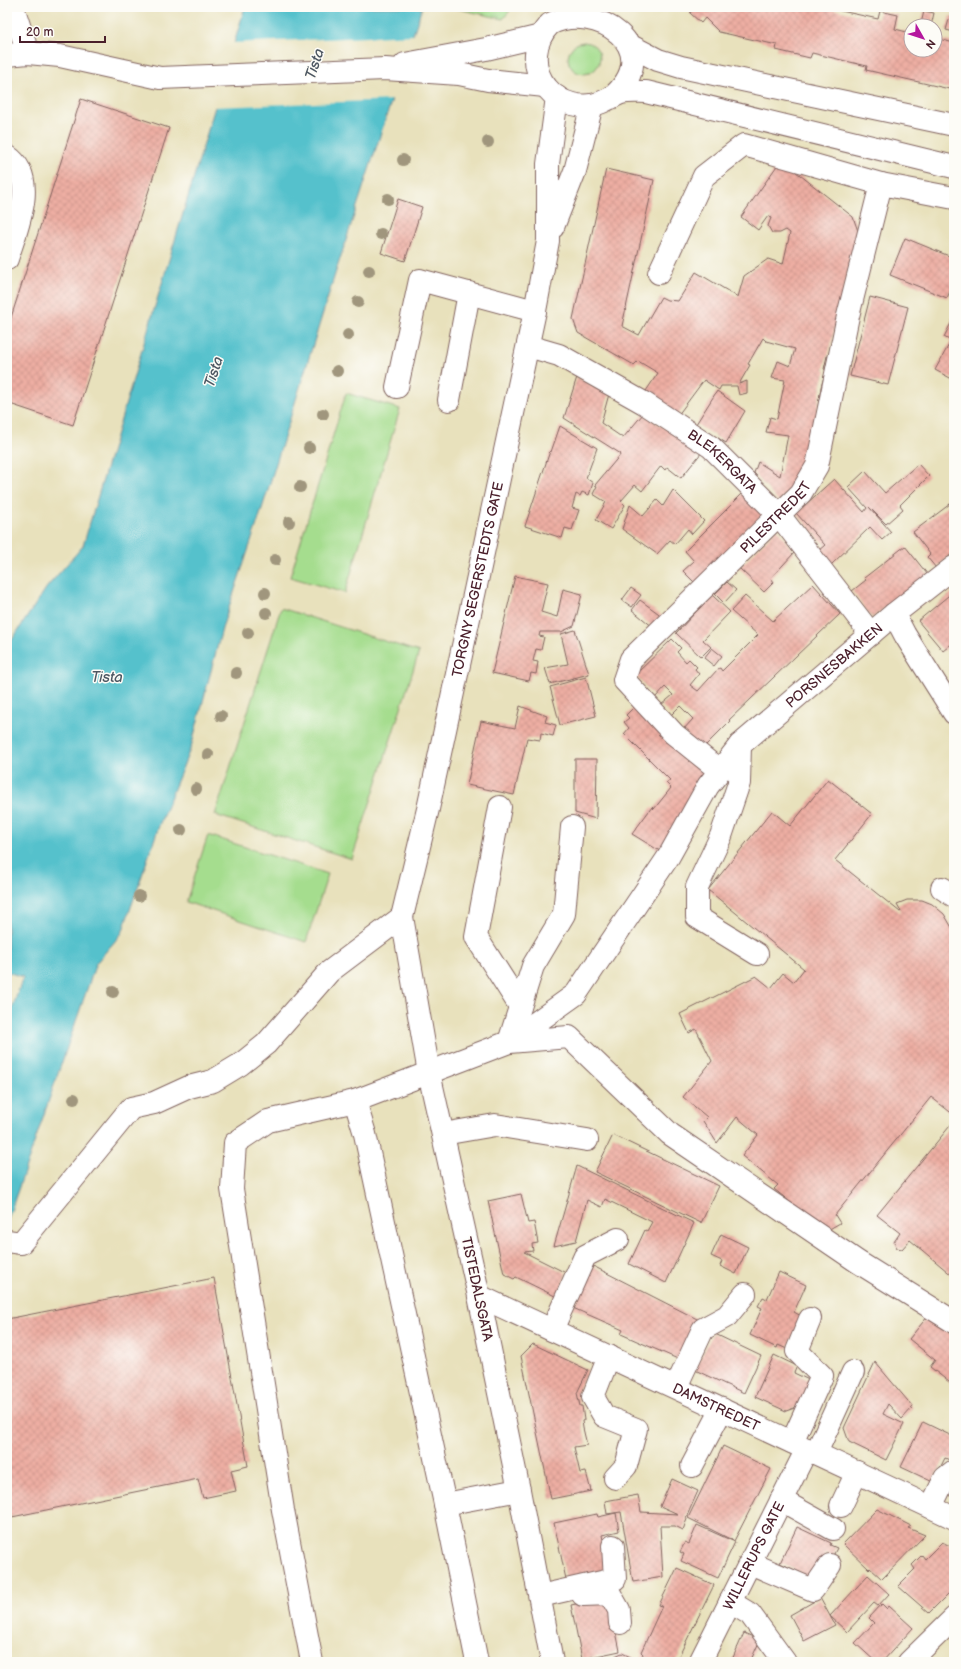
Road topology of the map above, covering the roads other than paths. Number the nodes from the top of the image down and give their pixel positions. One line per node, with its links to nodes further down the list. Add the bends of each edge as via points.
1 (13, 7): 6 (street)
2 (564, 11): 3 (street, via 592,10); 4 (street)
3 (616, 15): 5 (street)
4 (541, 36): 7 (street); 8 (street, via 536,61 538,70)
5 (631, 46): 9 (street, via 630,75 625,84); 10 (street, via 658,60 681,67)
6 (17, 54): 7 (street, via 87,60 160,78)
7 (435, 65): 8 (street, via 459,74)
8 (551, 92): 9 (street, via 574,105); 15 (street, TORGNY SEGERSTEDTS GATE)
9 (601, 102): 12 (street, via 622,92 646,92); 15 (street, TORGNY SEGERSTEDTS GATE)
10 (954, 125)
11 (7, 156): 16 (street, via 13,160 24,182 22,212)
12 (954, 167)
13 (881, 184): 14 (street); 17 (street, via 744,145 704,176); 23 (street, PILESTREDET, via 848,316 817,466 801,492)
14 (954, 198)
15 (548, 241): 19 (street, TORGNY SEGERSTEDTS GATE)
16 (7, 259)
17 (659, 273)
18 (470, 293): 19 (street); 21 (street, via 420,280); 22 (street)
19 (535, 311): 20 (street, TORGNY SEGERSTEDTS GATE)
20 (528, 346): 23 (street, BLEKERGATA, via 559,355 644,403 711,447); 32 (street, TORGNY SEGERSTEDTS GATE, via 428,809)
21 (397, 387)
22 (450, 400)
23 (779, 515): 26 (street, BLEKERGATA); 29 (street, PILESTREDET, via 632,659 624,680)
24 (954, 567): 25 (street, PORSNESBAKKEN)
25 (894, 614): 26 (street, PORSNESBAKKEN); 27 (street)
26 (871, 634): 28 (street, PORSNESBAKKEN)
27 (954, 713)
28 (740, 745): 29 (street, PORSNESBAKKEN); 33 (street, via 739,783 721,836 697,887 697,917)
29 (714, 778): 35 (street, PORSNESBAKKEN, via 669,856 576,994)
30 (500, 807): 34 (street, via 476,937)
31 (572, 827): 34 (street, via 564,914 533,966)
32 (402, 917): 36 (street, TISTEDALSGATA); 41 (street, via 329,972 266,1044 241,1064 213,1081 189,1087 154,1103 130,1108 21,1243)
33 (757, 954)
34 (520, 1006): 35 (street)
35 (509, 1042): 36 (street); 45 (street, via 569,1038 670,1134 858,1262)
36 (429, 1073): 37 (street); 38 (street, TISTEDALSGATA)
37 (355, 1101): 58 (street, via 365,1134); 70 (street, via 268,1121 235,1143 234,1151 232,1189 283,1510)
38 (443, 1134): 39 (street, via 494,1125); 43 (street, TISTEDALSGATA)
39 (587, 1140)
40 (618, 1239): 46 (street, via 585,1256)
41 (7, 1242)
42 (745, 1294): 49 (street, via 727,1316 702,1329)
43 (479, 1296): 46 (street, DAMSTREDET); 56 (street, TISTEDALSGATA)
44 (810, 1319): 51 (street, via 797,1351 822,1376)
45 (954, 1322)
46 (552, 1330): 47 (street, DAMSTREDET)
47 (609, 1356): 49 (street, DAMSTREDET); 55 (street, via 593,1397 604,1416 636,1429 626,1466)
48 (853, 1372): 51 (street)
49 (676, 1387): 50 (street, DAMSTREDET)
50 (722, 1409): 51 (street, DAMSTREDET); 52 (street)
51 (805, 1448): 54 (street, DAMSTREDET); 57 (street, WILLERUPS GATE)
52 (692, 1466)
53 (954, 1471): 60 (street, via 945,1478)
54 (857, 1472): 59 (street); 60 (street, DAMSTREDET)
55 (615, 1478)
56 (519, 1490): 58 (street); 66 (street, TISTEDALSGATA)
57 (781, 1500): 62 (street); 64 (street, WILLERUPS GATE)
58 (445, 1504): 71 (street)
59 (841, 1506)
60 (931, 1507): 61 (street, DAMSTREDET)
61 (954, 1518)
62 (833, 1529)
63 (613, 1546): 66 (street, via 615,1579)
64 (750, 1563): 65 (street, via 813,1590); 67 (street, WILLERUPS GATE)
65 (830, 1565)
66 (540, 1599): 69 (street, via 595,1593 610,1594 619,1610); 72 (street, TISTEDALSGATA)
67 (730, 1602): 73 (street, WILLERUPS GATE); 74 (street, via 750,1614)
68 (954, 1618): 75 (street)
69 (620, 1623)
70 (312, 1662)
71 (477, 1662)
72 (552, 1662)
73 (700, 1662)
74 (785, 1662)
75 (909, 1662)

